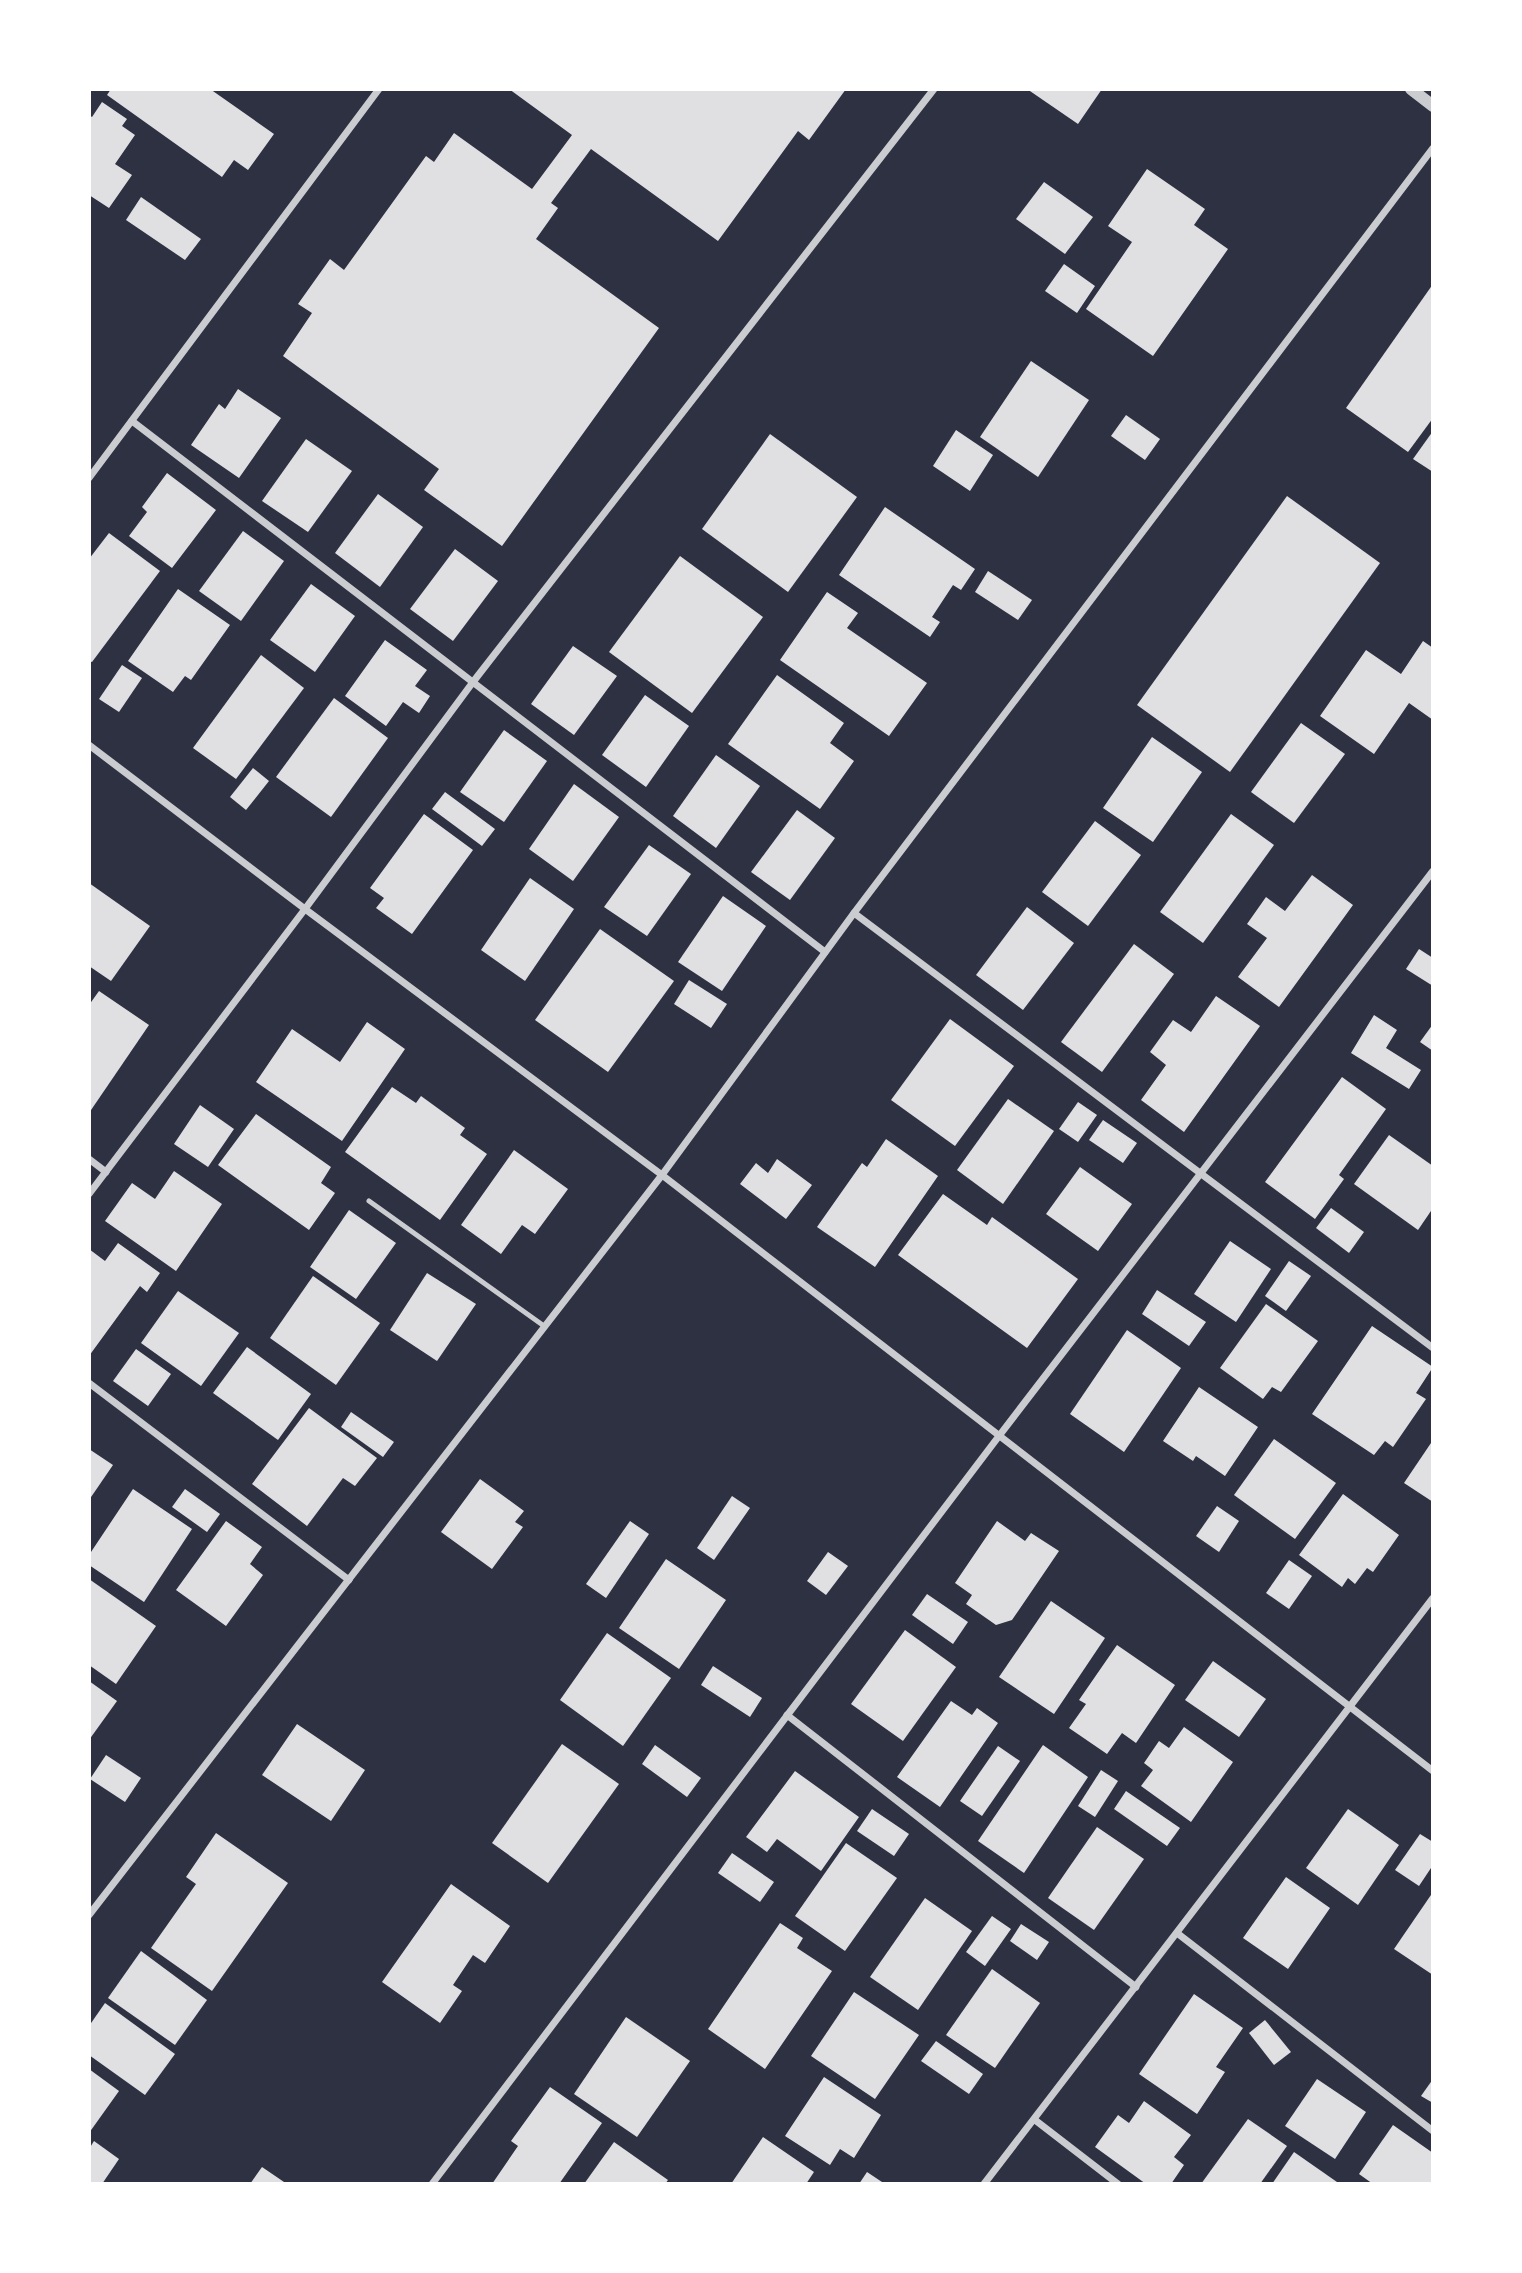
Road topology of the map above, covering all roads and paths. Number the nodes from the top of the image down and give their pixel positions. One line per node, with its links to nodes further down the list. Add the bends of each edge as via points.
1 (379, 89): 6 (street)
2 (934, 89): 8 (street)
3 (1411, 89): 4 (street)
4 (1433, 106)
5 (1433, 148): 12 (street)
6 (132, 421): 7 (street); 8 (street)
7 (89, 478)
8 (473, 682): 11 (street); 13 (street)
9 (89, 745): 11 (street)
10 (1433, 871): 16 (street)
11 (305, 909): 15 (street); 17 (street)
12 (854, 913): 13 (street); 16 (street)
13 (825, 952): 17 (street)
14 (89, 1159): 15 (street)
15 (106, 1172): 18 (street)
16 (1200, 1174): 21 (street); 23 (street)
17 (662, 1175): 20 (street); 23 (street)
18 (89, 1194)
19 (369, 1201): 20 (lane)
20 (544, 1326): 24 (street)
21 (1433, 1348)
22 (89, 1382): 24 (street)
23 (999, 1436): 26 (street); 27 (street)
24 (349, 1580): 29 (street)
25 (1433, 1598): 26 (street)
26 (1349, 1708): 28 (street); 30 (street)
27 (787, 1715): 31 (street); 34 (street)
28 (1433, 1771)
29 (89, 1915)
30 (1177, 1933): 31 (street); 33 (street)
31 (1136, 1987): 32 (street)
32 (1035, 2120): 35 (street); 36 (street)
33 (1433, 2131)
34 (435, 2183)
35 (984, 2184)
36 (1118, 2184)

